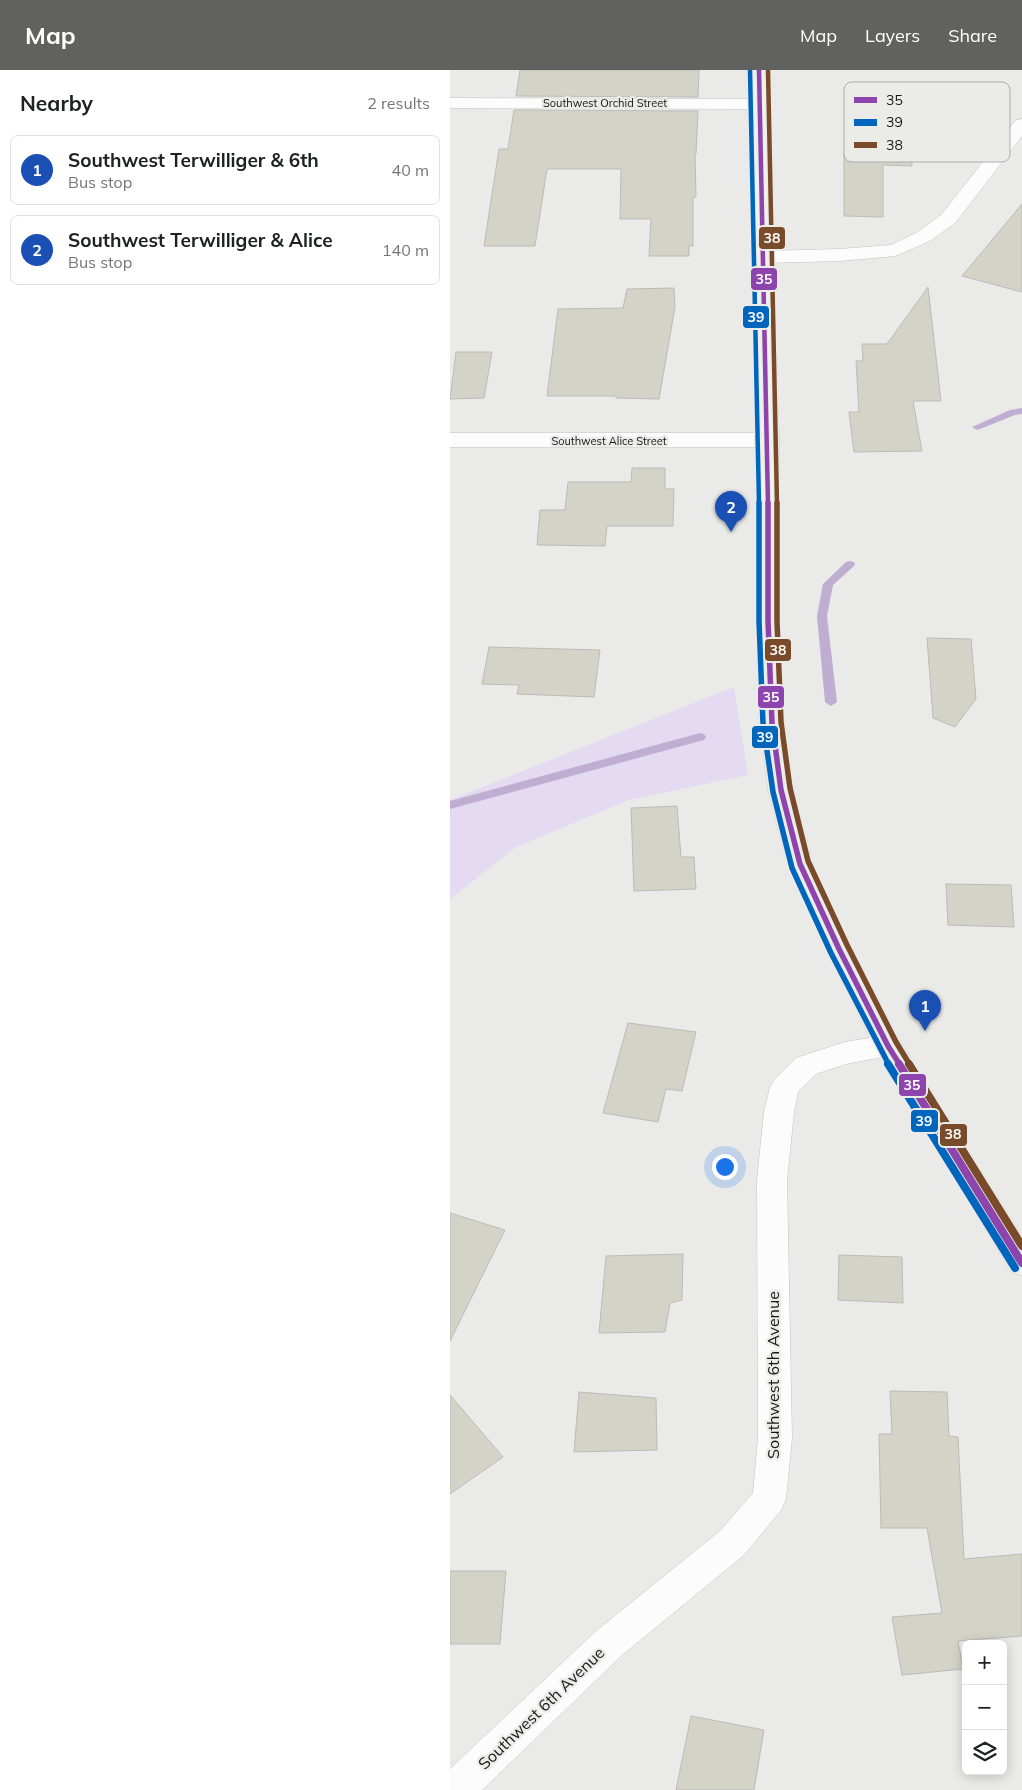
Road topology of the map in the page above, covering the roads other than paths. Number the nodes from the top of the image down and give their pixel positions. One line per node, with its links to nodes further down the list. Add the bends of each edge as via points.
1 (759, 70): 3 (main road)
2 (450, 103): 3 (street, Southwest Orchid Street)
3 (760, 104): 7 (main road)
4 (1022, 124): 5 (street)
5 (1010, 139)
6 (992, 162): 7 (street, via 948,219 923,237 895,250)
7 (763, 257): 9 (main road)
8 (450, 440): 9 (street, Southwest Alice Street)
9 (768, 440): 10 (main road, via 768,621 772,723 781,790 800,864)
10 (888, 1046): 11 (main road); 12 (street, Southwest 6th Avenue, via 845,1053 806,1066 785,1087 772,1180 775,1438 769,1499 732,1543 608,1644)
11 (1022, 1263)
12 (455, 1790)

